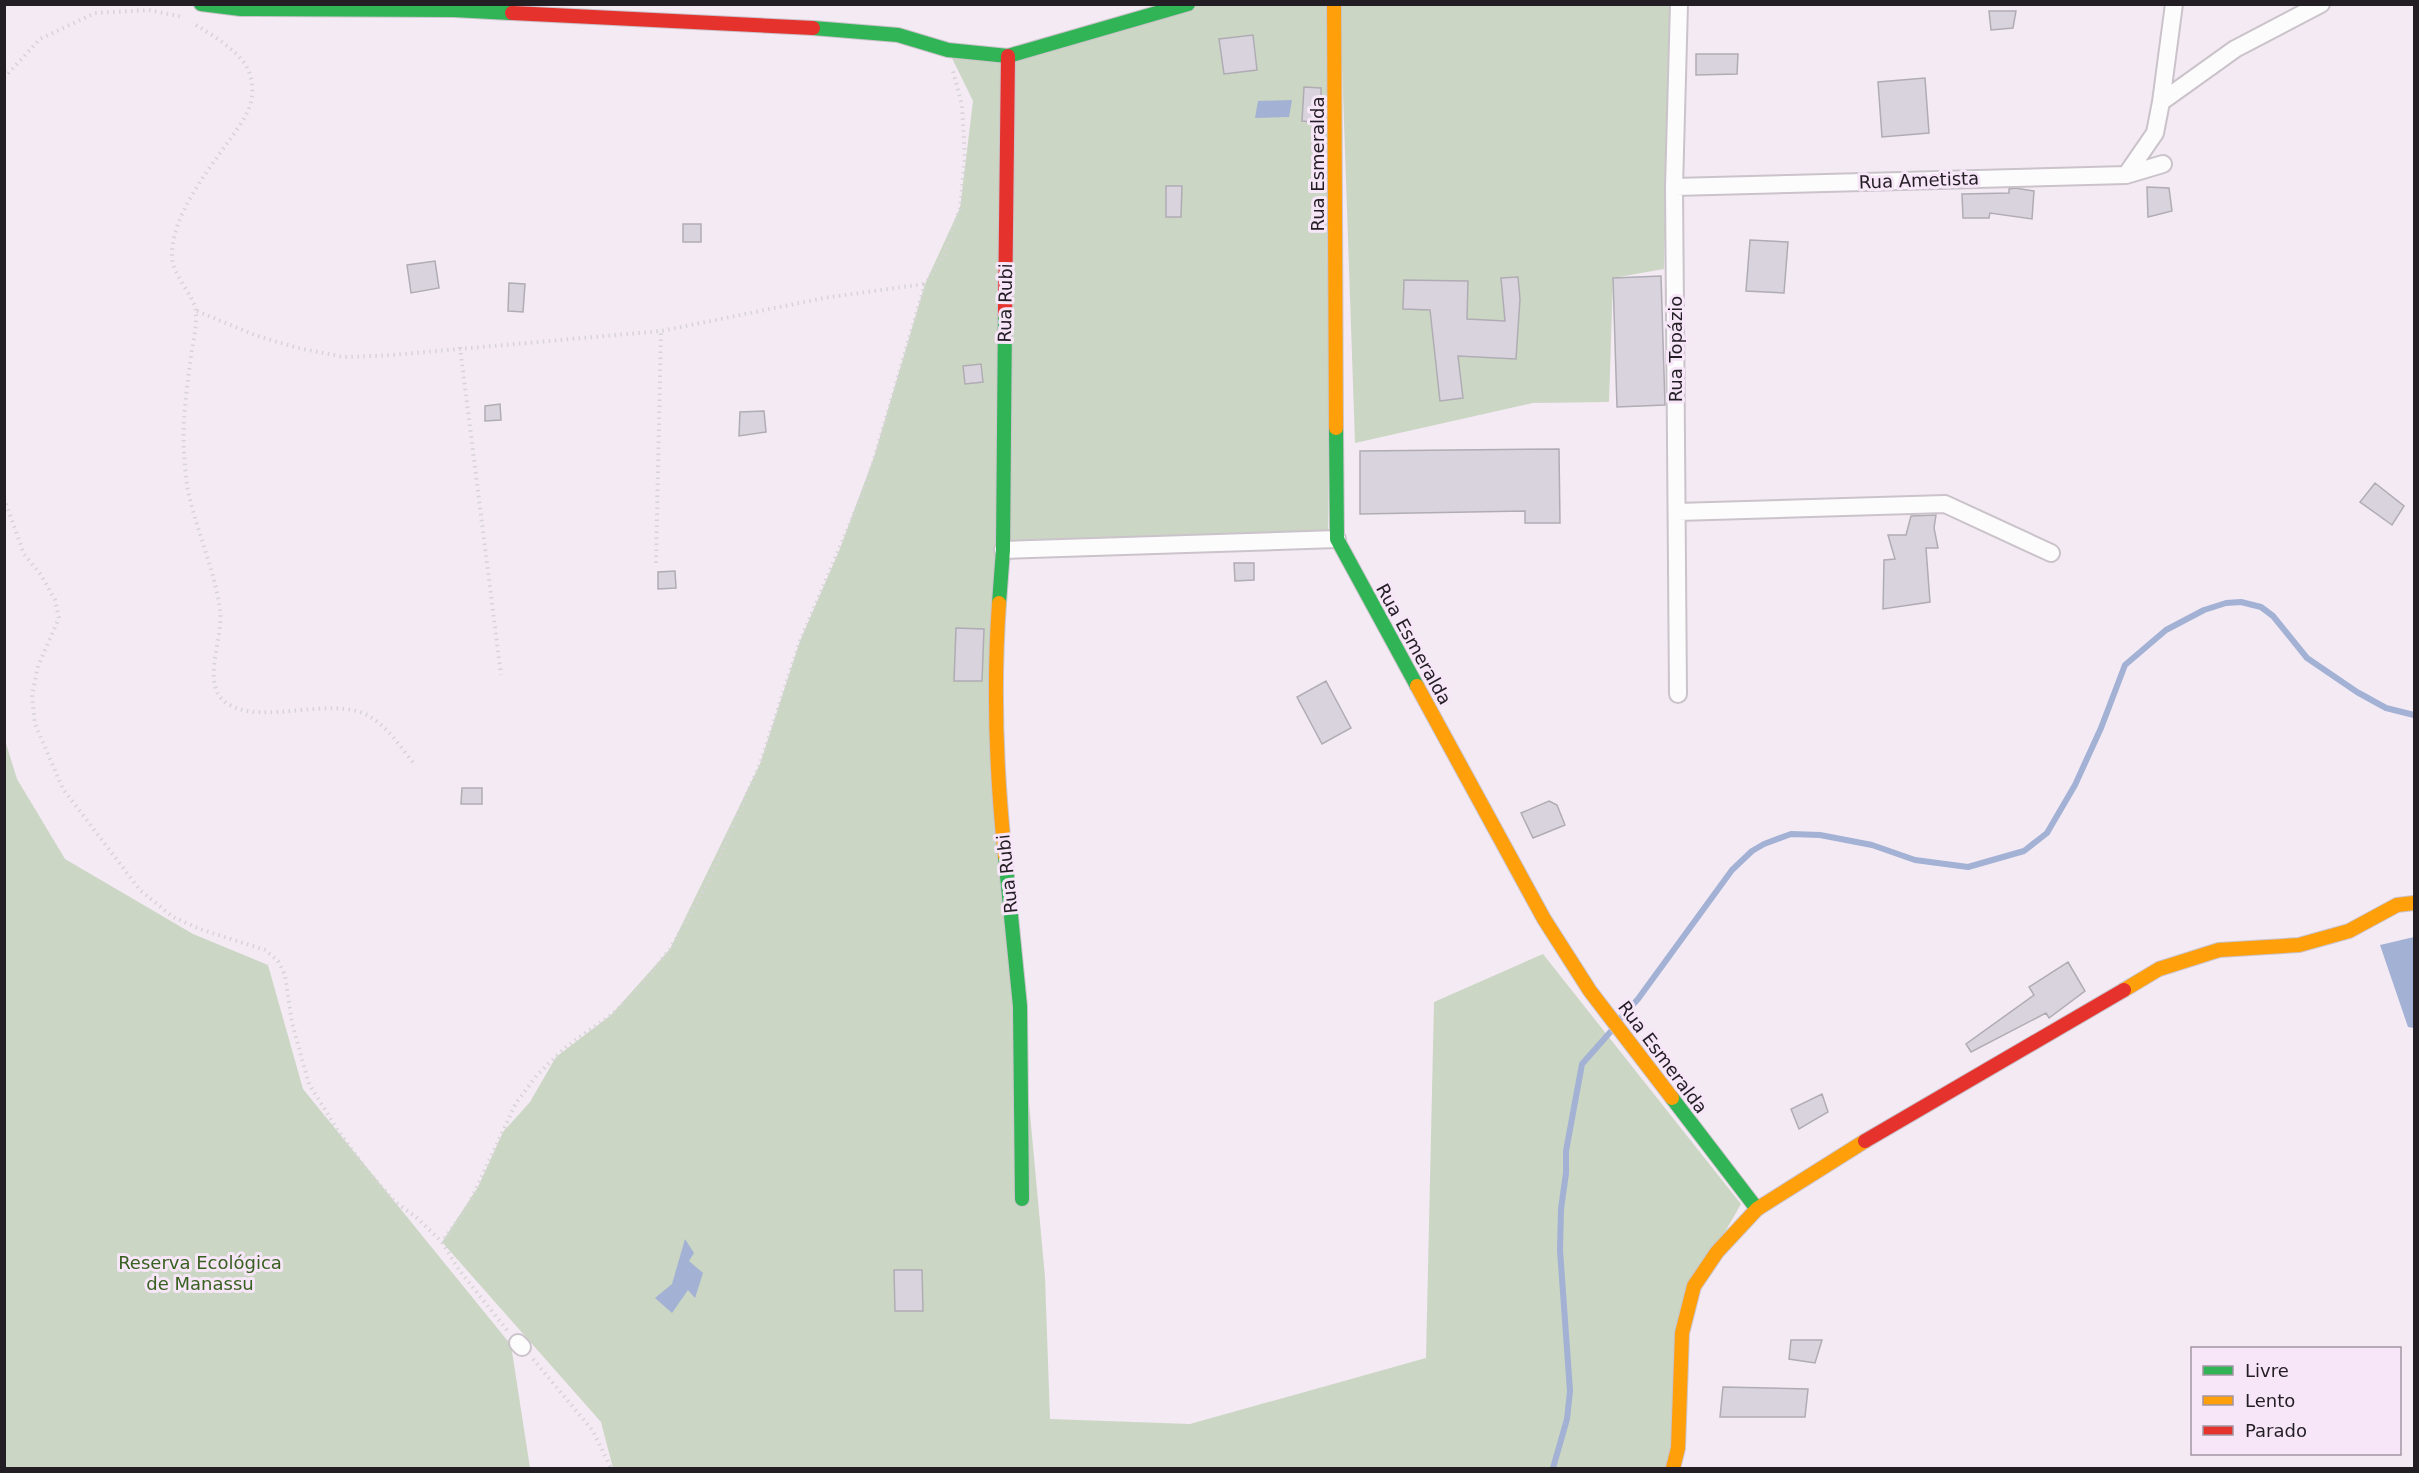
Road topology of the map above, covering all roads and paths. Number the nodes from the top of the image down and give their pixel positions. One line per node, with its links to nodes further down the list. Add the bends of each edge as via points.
1 (201, 4): 9 (street, via 241,9 466,10 854,30 898,35)
2 (1188, 4): 10 (street)
3 (1334, 4): 22 (street, Rua Esmeralda)
4 (1678, 4): 15 (street, Rua Topázio)
5 (2174, 4): 12 (street)
6 (2321, 4): 12 (street, via 2235,49)
7 (183, 11): 8 (path)
8 (183, 17): 11 (path, via 149,10 95,13 40,39); 17 (path, via 223,42 243,61 252,82 250,104 240,125 200,182 177,227 172,257 178,278)
9 (948, 50): 10 (street); 16 (path, via 962,105 965,158 960,208 944,254)
10 (1008, 56): 23 (street, Rua Rubi)
11 (4, 78)
12 (2162, 102): 14 (street, via 2155,133)
13 (2163, 164): 14 (street, Rua Ametista)
14 (2126, 174): 15 (street, Rua Ametista)
15 (1674, 187): 21 (street, Rua Topázio)
16 (925, 284): 18 (path, via 824,298); 32 (path, via 867,483 800,641 760,764 708,883 670,949 639,990 567,1046 537,1075 516,1103 468,1206)
17 (197, 311): 19 (path, via 257,336 344,357); 28 (path, via 184,449 189,496 217,586 222,621 213,677 215,692 237,709 349,710 368,715 383,726)
18 (661, 331): 19 (path); 25 (path)
19 (460, 348): 26 (path)
20 (4, 498): 32 (path, via 24,554 55,600 59,618 38,666 32,695 35,724 63,789 140,890 173,917 265,950 278,961 285,975 292,1023 309,1084 366,1169 394,1202)
21 (1677, 512): 24 (street, via 1945,504); 27 (street, Rua Topázio)
22 (1337, 539): 23 (street); 31 (street, Rua Esmeralda, via 1544,919 1590,991)
23 (1003, 550): 30 (street, Rua Rubi, via 996,650 996,743 1020,1006)
24 (2051, 553)
25 (656, 563)
26 (501, 675)
27 (1678, 693)
28 (415, 765)
29 (2415, 903): 31 (street, via 2397,905 2349,931 2299,945 2219,950 2159,969 1825,1164)
30 (1022, 1199)
31 (1757, 1209): 34 (street, via 1717,1252 1694,1286 1682,1333 1678,1448)
32 (442, 1242): 33 (path, via 471,1287 593,1431)
33 (611, 1468)
34 (1673, 1468)

